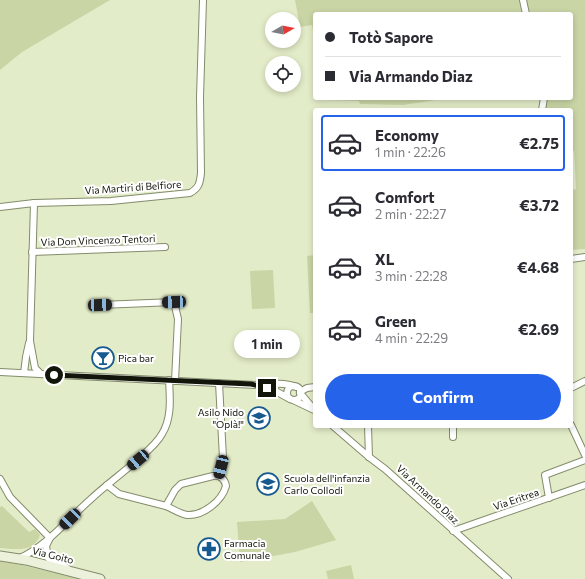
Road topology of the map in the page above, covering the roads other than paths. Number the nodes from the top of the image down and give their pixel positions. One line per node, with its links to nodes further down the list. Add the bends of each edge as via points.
1 (203, 0): 4 (street, Via Martiri di Belfiore, via 201,174 196,189 190,193 133,199)
2 (523, 0): 3 (street)
3 (526, 12)
4 (34, 203): 5 (street, Via Martiri di Belfiore); 7 (street, Via Don Vincenzo Tentori)
5 (0, 207)
6 (165, 247): 7 (street, Via Don Vincenzo Tentori)
7 (32, 252): 11 (street, Via Don Vincenzo Tentori)
8 (585, 257): 9 (street)
9 (573, 259)
10 (100, 305): 15 (street, via 174,302 178,319)
11 (30, 341): 13 (street, Via Don Vincenzo Tentori); 14 (street, Via Don Vincenzo Tentori, via 35,368)
12 (0, 372): 13 (street)
13 (24, 373): 14 (street)
14 (41, 374): 15 (street)
15 (172, 380): 17 (street); 35 (street, via 169,416 162,434 144,454)
16 (585, 381): 20 (street)
17 (219, 383): 18 (street); 33 (street, via 223,458)
18 (257, 385): 21 (street, via 290,385); 22 (street, via 270,388)
19 (313, 387): 21 (street)
20 (573, 387)
21 (299, 391): 22 (street, via 298,398); 22 (street, via 292,387 288,390 287,394); 23 (street)
22 (291, 399): 24 (street)
23 (313, 409)
24 (313, 410)
25 (335, 428): 31 (street, Via Armando Diaz)
26 (368, 428): 31 (street)
27 (453, 428): 29 (street)
28 (572, 428): 30 (street)
29 (453, 437)
30 (585, 455)
31 (369, 457): 39 (street, Via Armando Diaz)
32 (585, 460): 37 (street, via 545,475)
33 (219, 476): 38 (street, via 181,484); 38 (street, via 224,480 225,488 208,509 187,515)
34 (0, 479): 40 (street, via 10,497)
35 (107, 485): 38 (street, via 119,494); 40 (street)
36 (585, 485): 37 (street, Via Eritrea)
37 (549, 498): 39 (street, Via Eritrea)
38 (166, 506)
39 (453, 531): 45 (street, Via Armando Diaz)
40 (50, 538): 42 (street); 43 (street, via 46,546 48,558)
41 (0, 556): 42 (street, Via Goito)
42 (18, 559): 43 (street, Via Goito)
43 (72, 571): 44 (street, Via Goito)
44 (100, 579)
45 (508, 579)

